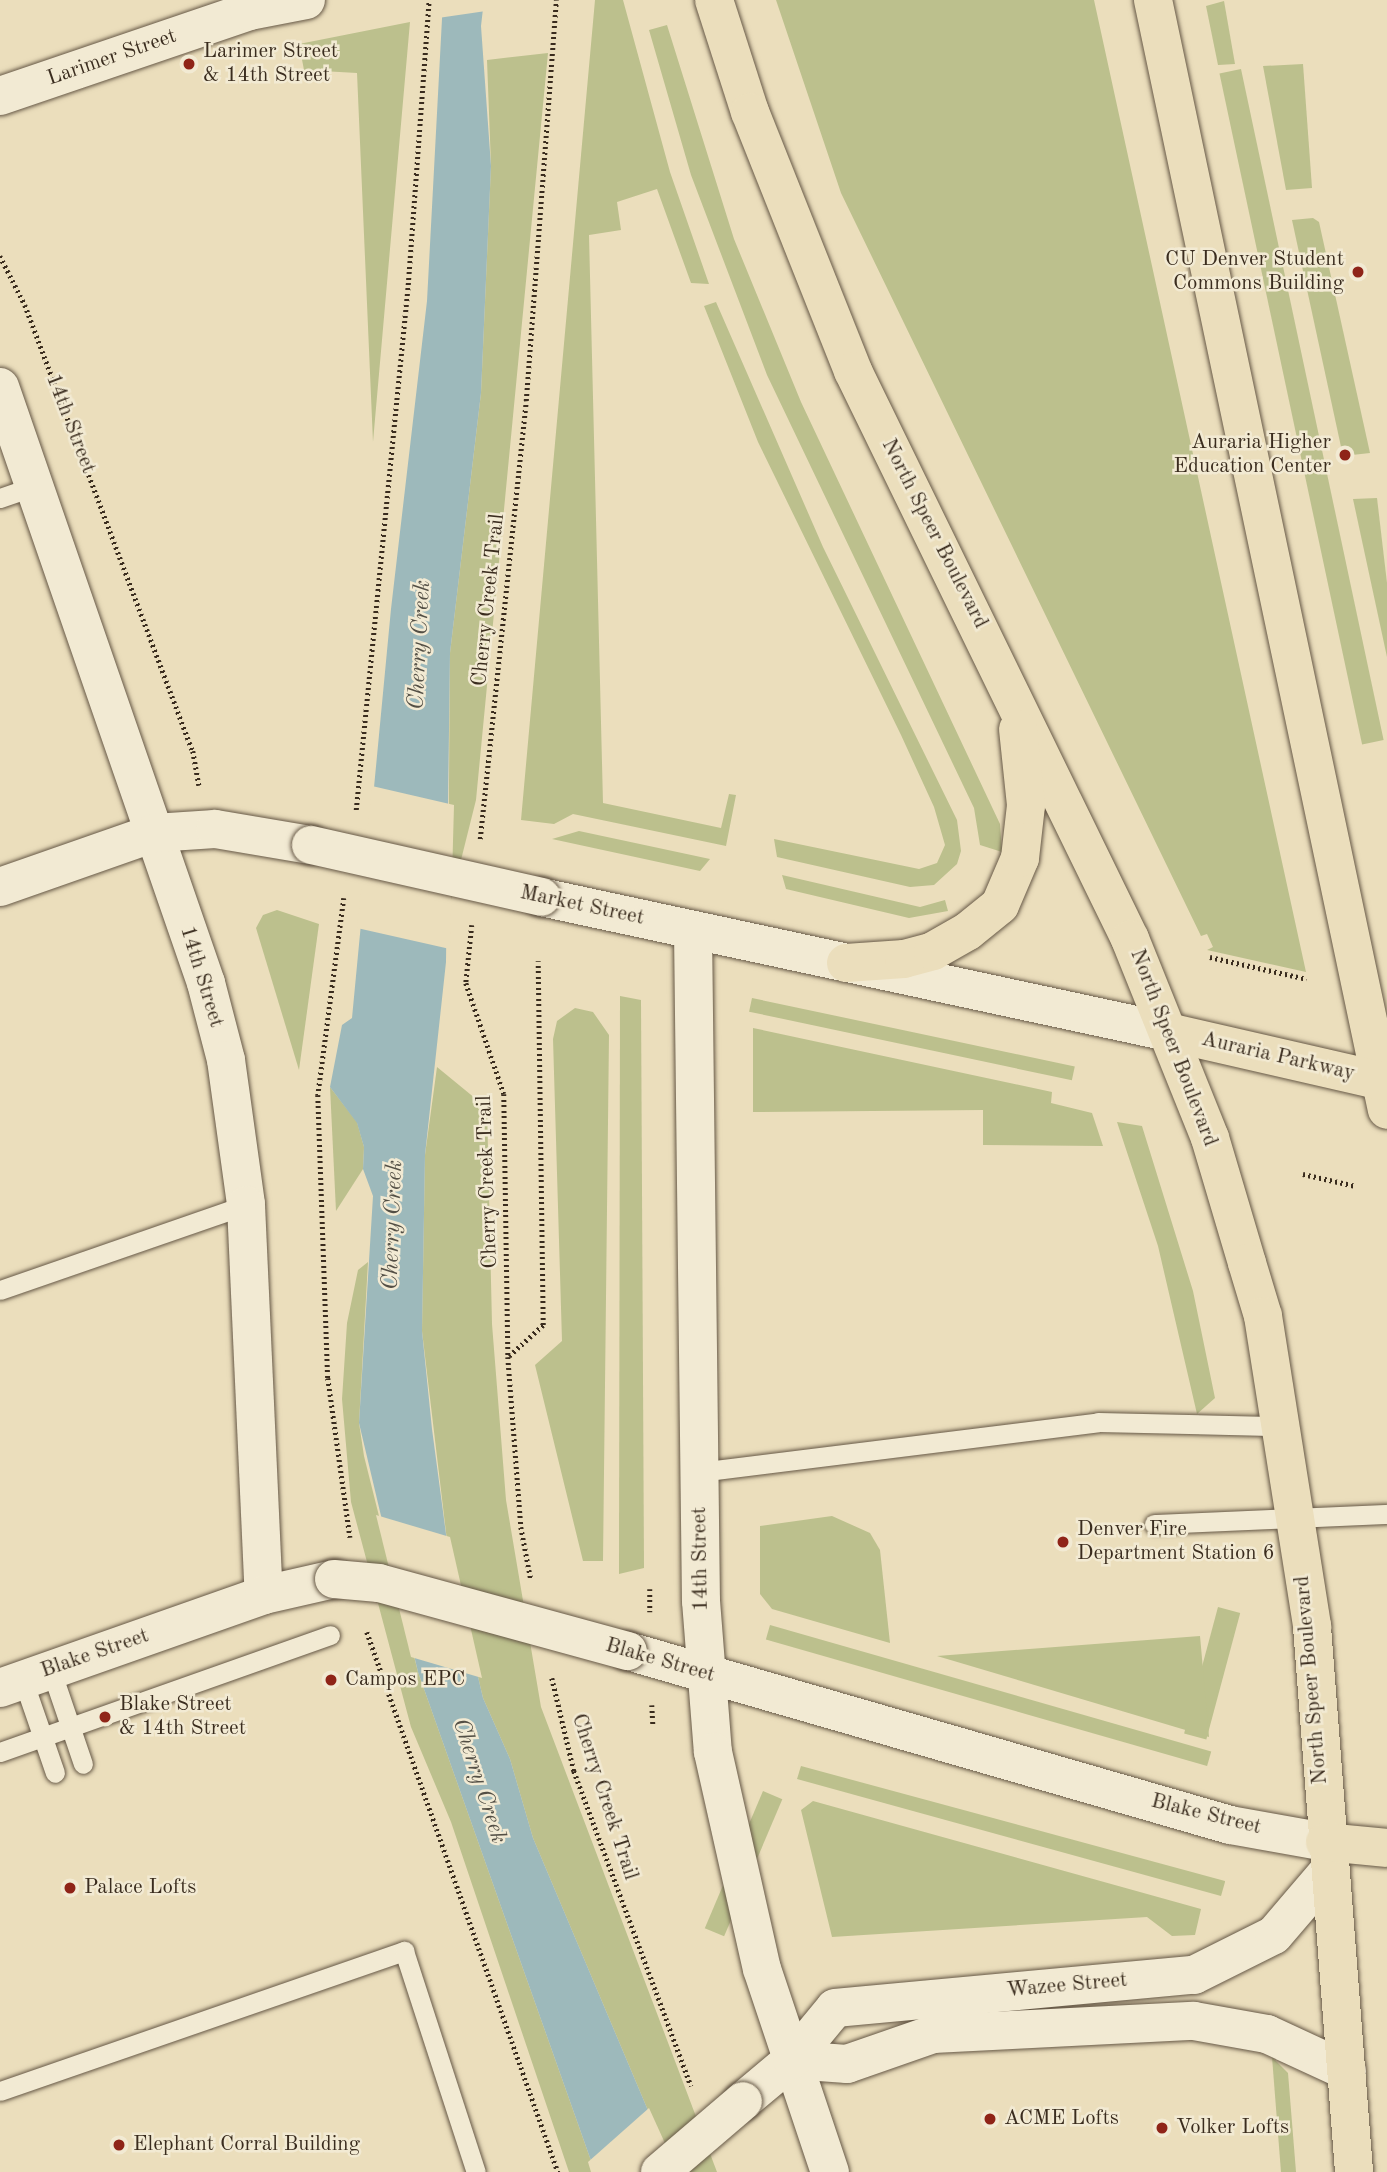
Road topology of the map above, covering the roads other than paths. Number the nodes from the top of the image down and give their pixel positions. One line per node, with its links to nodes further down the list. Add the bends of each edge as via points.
1 (306, 0): 4 (main road, Larimer Street, via 248,11)
2 (714, 0): 7 (main road, North Speer Boulevard, via 750,112 853,371)
3 (1153, 0): 13 (main road)
4 (0, 96)
5 (0, 387): 6 (main road, 14th Street)
6 (17, 492): 8 (main road, 14th Street)
7 (1013, 692): 11 (main road, via 1026,805 1020,858 1000,905 933,951 904,959); 12 (main road, North Speer Boulevard, via 1130,939)
8 (154, 833): 9 (main road, Market Street); 10 (main road, Market Street, bridge, via 230,830); 14 (main road, 14th Street, via 206,983 226,1060)
9 (0, 887)
10 (693, 930): 11 (main road, Market Street); 17 (main road, 14th Street)
11 (846, 963): 12 (main road, Market Street)
12 (1168, 1032): 13 (main road, Auraria Parkway); 16 (main road, North Speer Boulevard, via 1210,1138 1263,1316)
13 (1386, 1091)
14 (246, 1205): 15 (lane); 21 (main road, 14th Street)
15 (0, 1290)
16 (1280, 1426): 17 (lane, via 1098,1422); 19 (main road, North Speer Boulevard)
17 (699, 1472): 23 (main road, 14th Street)
18 (1387, 1514): 19 (lane)
19 (1294, 1518): 20 (lane); 31 (main road, North Speer Boulevard, via 1312,1627)
20 (1154, 1524)
21 (264, 1595): 23 (main road, Blake Street, bridge, via 334,1579 379,1583); 24 (main road, Blake Street)
22 (330, 1636): 25 (lane)
23 (706, 1674): 31 (main road, Blake Street); 32 (main road, 14th Street, via 716,1773 740,1888)
24 (25, 1679): 25 (lane); 26 (lane)
25 (71, 1727): 26 (lane); 28 (lane)
26 (43, 1738): 27 (lane); 29 (lane)
27 (0, 1752)
28 (83, 1764)
29 (55, 1773)
30 (1387, 1848): 31 (main road)
31 (1327, 1857): 32 (main road, Wazee Street, via 1274,1935 1194,1975 835,2008); 33 (main road, North Speer Boulevard)
32 (792, 2060): 33 (main road, Wazee Street, via 846,2064 933,2034 1194,2021 1267,2034); 36 (main road, Wazee Street, bridge); 37 (main road, 14th Street)
33 (1347, 2071): 38 (main road, North Speer Boulevard)
34 (0, 2091): 35 (lane, via 404,1951)
35 (476, 2172)
36 (660, 2172)
37 (830, 2172)
38 (1354, 2172)

